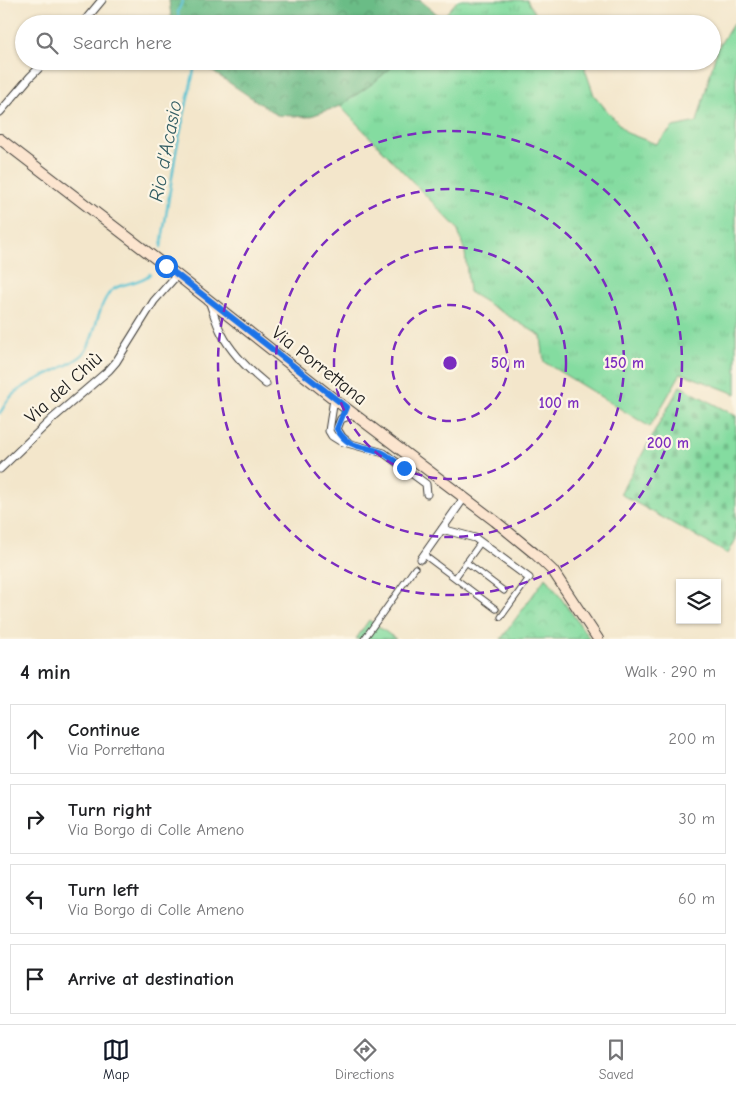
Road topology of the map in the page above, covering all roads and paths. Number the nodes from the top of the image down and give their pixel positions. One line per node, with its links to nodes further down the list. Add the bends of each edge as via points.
1 (102, 0): 2 (street)
2 (90, 15)
3 (37, 70): 4 (street)
4 (0, 112)
5 (0, 139): 6 (main road, Via Porrettana)
6 (177, 275): 7 (main road, Via Porrettana); 14 (street, Via del Chiù, via 154,301 109,370 52,418)
7 (209, 300): 8 (street, via 227,343); 9 (main road, Via Porrettana)
8 (266, 384)
9 (334, 399): 10 (main road, Via Porrettana); 13 (street, via 329,431 340,441)
10 (346, 407): 11 (main road, Via Porrettana); 12 (street)
11 (354, 414): 12 (street); 16 (main road, Via Porrettana)
12 (341, 419): 13 (street, via 337,429)
13 (354, 445): 15 (street, via 384,453 426,484)
14 (0, 469)
15 (428, 494)
16 (464, 498): 17 (street); 26 (main road, Via Porrettana, via 553,571)
17 (442, 529): 18 (street); 19 (street)
18 (481, 542): 20 (street); 23 (street)
19 (422, 557): 22 (street)
20 (466, 562): 22 (street); 24 (street)
21 (415, 568): 25 (street)
22 (455, 578): 23 (street, via 500,613)
23 (529, 578)
24 (504, 591)
25 (366, 638)
26 (598, 639)

